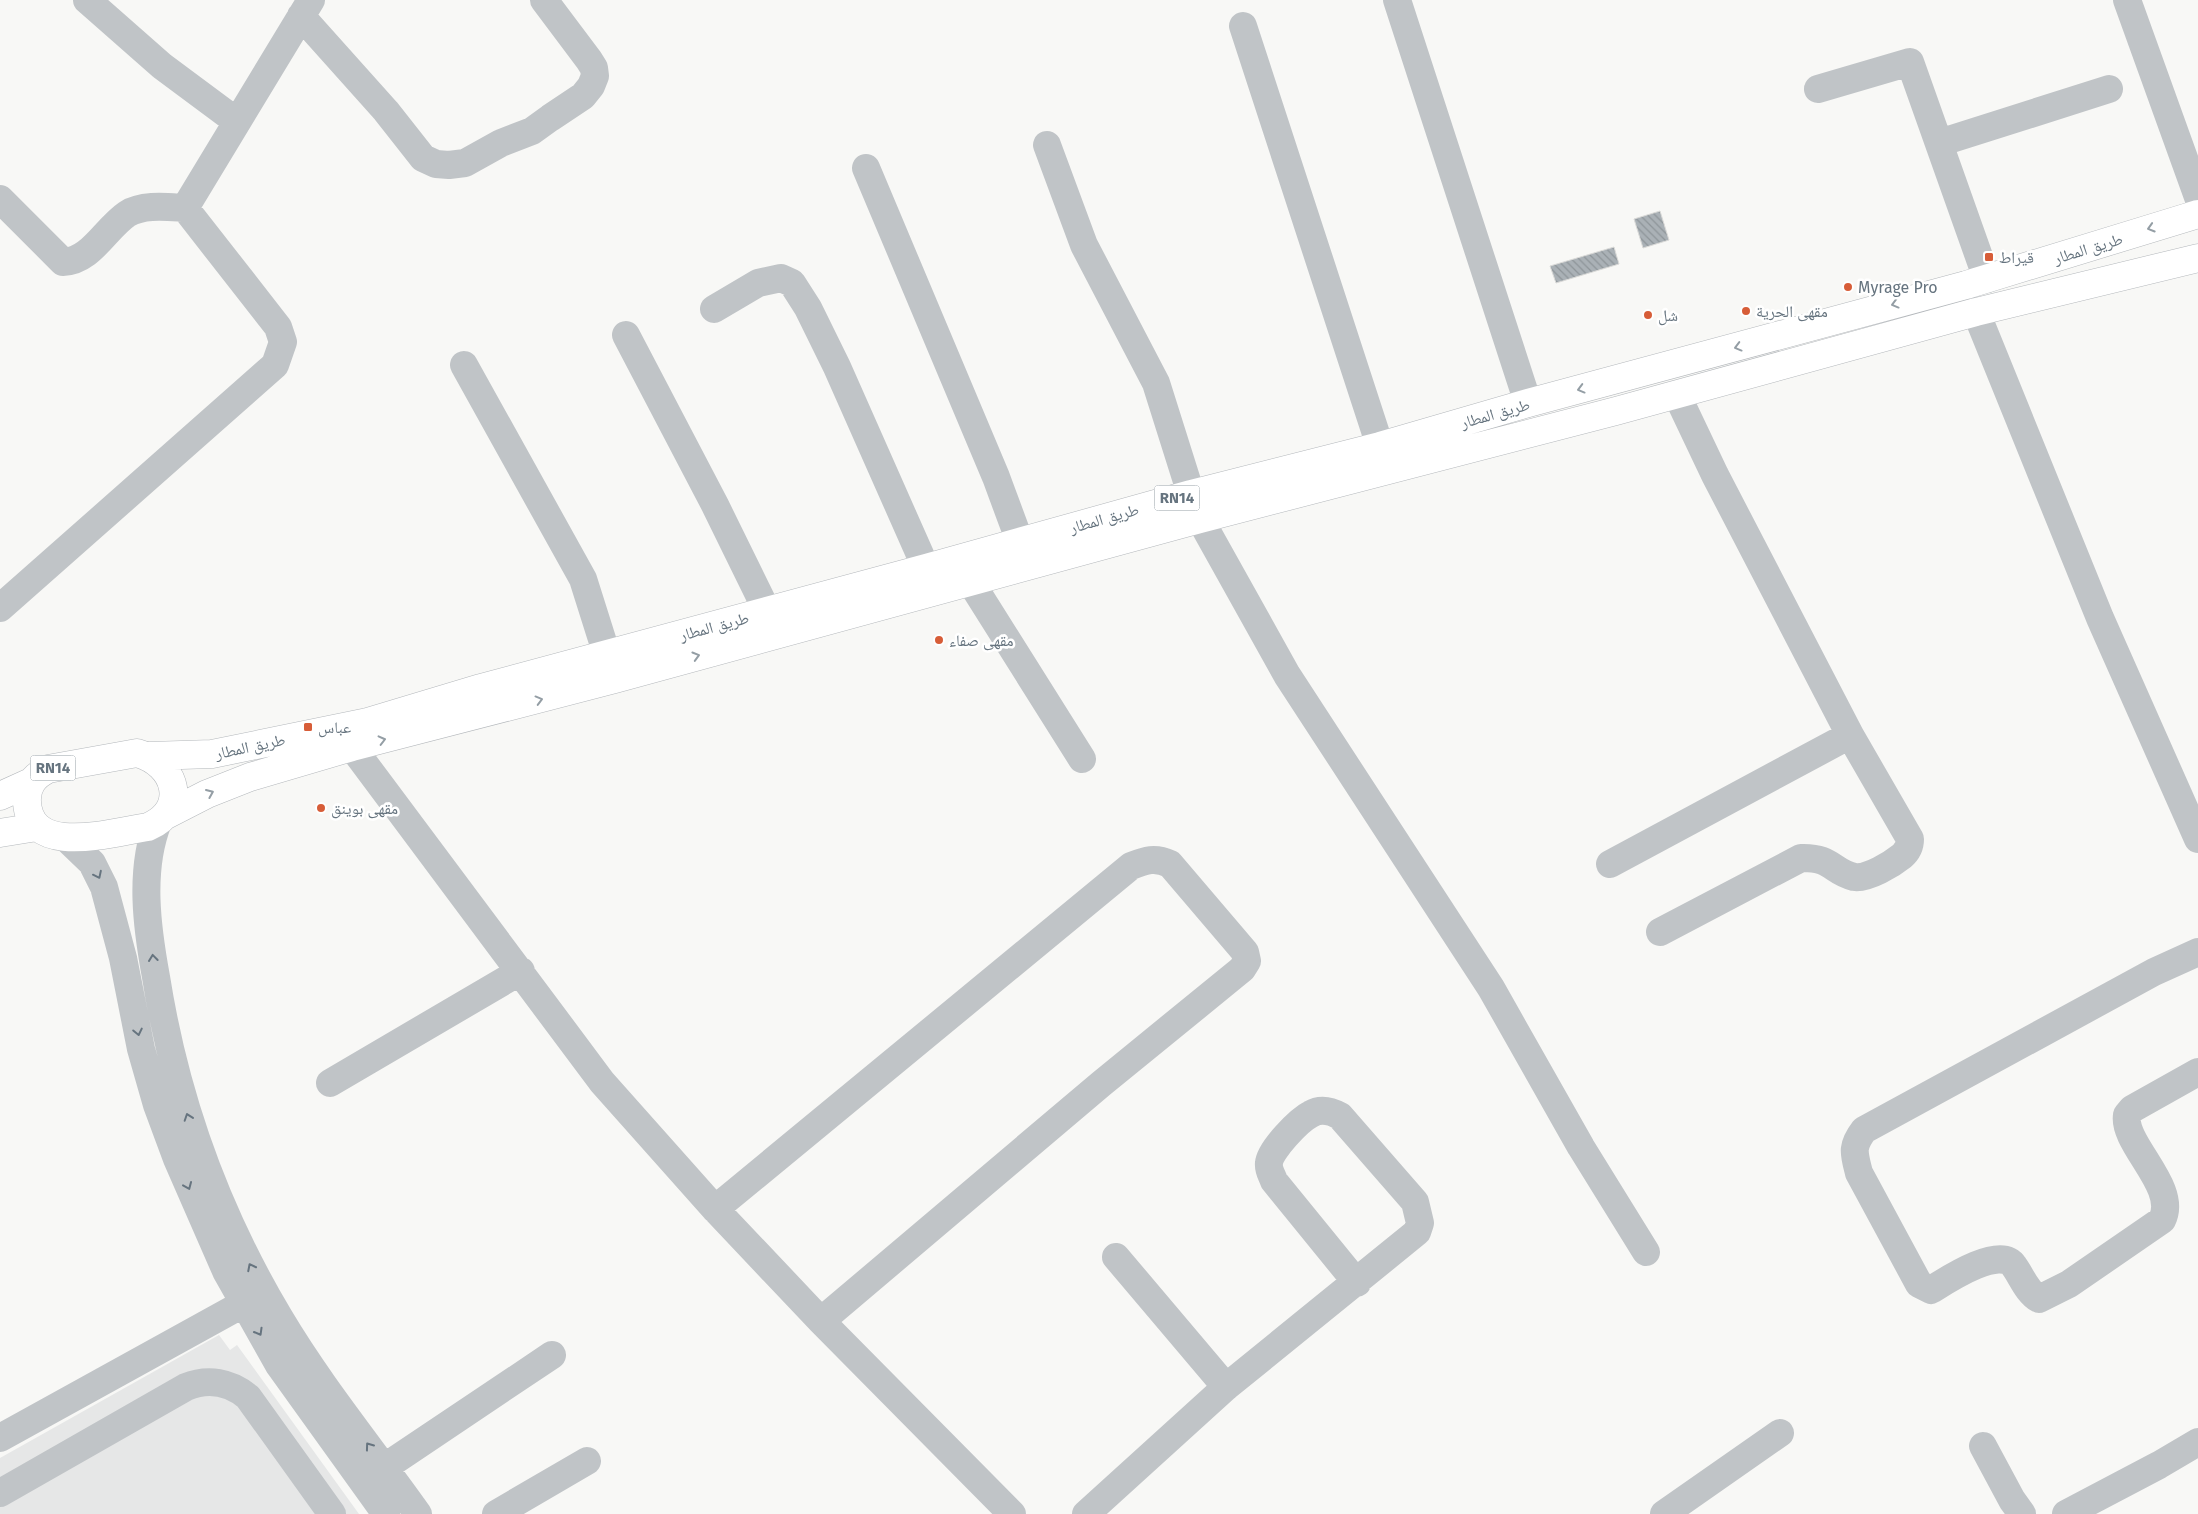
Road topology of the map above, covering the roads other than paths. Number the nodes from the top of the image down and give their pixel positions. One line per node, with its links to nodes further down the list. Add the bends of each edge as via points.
1 (87, 0): 9 (street, via 162,66)
2 (544, 0): 5 (street, via 589,60 595,76 591,86 583,96 532,131 500,143 465,163 449,165 436,164 424,158)
3 (1397, 0): 24 (street)
4 (2127, 0): 13 (street)
5 (306, 8): 9 (street)
6 (1242, 26): 25 (street)
7 (1818, 89): 10 (street, via 1910,62)
8 (2109, 90): 10 (street)
9 (236, 121): 15 (street)
10 (1939, 143): 18 (street)
11 (1047, 145): 26 (street, via 1084,245 1156,383)
12 (866, 168): 27 (street, via 996,477)
13 (2198, 197)
14 (0, 199): 15 (street, via 63,262 82,257 136,210)
15 (185, 208): 30 (street, via 278,327 283,342 275,366)
16 (2198, 214): 18 (main road, طريق المطار / RN14, one-way to 18)
17 (2198, 258): 20 (main road, طريق المطار / RN14)
18 (1987, 279): 24 (main road, طريق المطار / RN14, one-way to 24)
19 (714, 309): 28 (street, via 758,283 781,278 792,283 837,367)
20 (1976, 312): 23 (main road, طريق المطار / RN14); 42 (street, via 2100,618)
21 (626, 335): 31 (street)
22 (464, 365): 32 (street, via 583,579)
23 (1677, 395): 26 (main road, طريق المطار / RN14); 33 (street)
24 (1528, 403): 25 (main road, طريق المطار / RN14)
25 (1380, 446): 26 (main road, طريق المطار / RN14)
26 (1196, 506): 27 (main road, طريق المطار / RN14); 29 (main road, طريق المطار / RN14); 50 (street, via 1287,675 1491,988)
27 (1020, 542): 28 (main road, طريق المطار / RN14)
28 (926, 568): 31 (main road, طريق المطار / RN14)
29 (970, 581): 34 (main road, طريق المطار / RN14, one-way to 29, via 568,692); 36 (street)
30 (0, 608)
31 (767, 611): 32 (main road, طريق المطار / RN14)
32 (608, 655): 35 (main road, طريق المطار / RN14, via 480,688 368,722 212,754)
33 (1850, 735): 43 (street); 44 (street, via 1910,839 1910,846 1903,855 1860,877 1828,862 1800,858)
34 (352, 747): 38 (main road, طريق المطار / RN14, one-way to 34, via 207,794 250,777); 46 (street)
35 (150, 756): 37 (main road, RN14, via 137,753 48,769); 38 (main road, via 162,764 173,789 172,802)
36 (1082, 759)
37 (10, 788): 39 (main road, RN14, via 26,793 30,816)
38 (162, 818): 41 (main road, RN14, via 148,827); 53 (street, one-way to 38, via 237,1238 183,1102 154,969 147,883 149,852)
39 (37, 827): 40 (main road); 41 (main road, RN14, via 45,834)
40 (0, 832)
41 (66, 838): 53 (street, one-way to 53, via 92,863 104,887 123,958 141,1049 160,1114 202,1218)
42 (2198, 839)
43 (1610, 864)
44 (1660, 932)
45 (2198, 952): 47 (street, via 2154,972 1864,1130 1854,1142 1859,1173 1919,1284 1931,1290 1994,1258 2004,1258 2012,1263 2032,1295 2039,1299 2069,1284 2162,1220 2166,1199 2128,1129 2127,1115)
46 (520, 971): 48 (street); 49 (street, via 602,1082)
47 (2198, 1072)
48 (330, 1082)
49 (715, 1209): 54 (street); 54 (street, via 1131,866 1148,859 1160,859 1170,864 1245,952 1247,961 1242,969)
50 (1646, 1252)
51 (1116, 1257): 56 (street)
52 (1357, 1283): 52 (street, via 1412,1238 1420,1223 1419,1214 1415,1202 1340,1116 1322,1111 1311,1114 1276,1147 1270,1156 1270,1172); 56 (street)
53 (254, 1298): 58 (street); 62 (street, one-way to 53, via 296,1344); 65 (street, one-way to 65, via 279,1365)
54 (820, 1321): 68 (street)
55 (552, 1355): 62 (street)
56 (1226, 1387): 69 (street)
57 (1780, 1433): 70 (street)
58 (0, 1438)
59 (2198, 1442): 72 (street)
60 (1983, 1446): 71 (street)
61 (588, 1460): 67 (street)
62 (384, 1467): 66 (street)
63 (0, 1493): 64 (street, via 186,1387 210,1382 234,1388 248,1397)
64 (332, 1514)
65 (386, 1514)
66 (418, 1514)
67 (496, 1514)
68 (1012, 1514)
69 (1086, 1514)
70 (1664, 1514)
71 (2022, 1514)
72 (2066, 1514)

